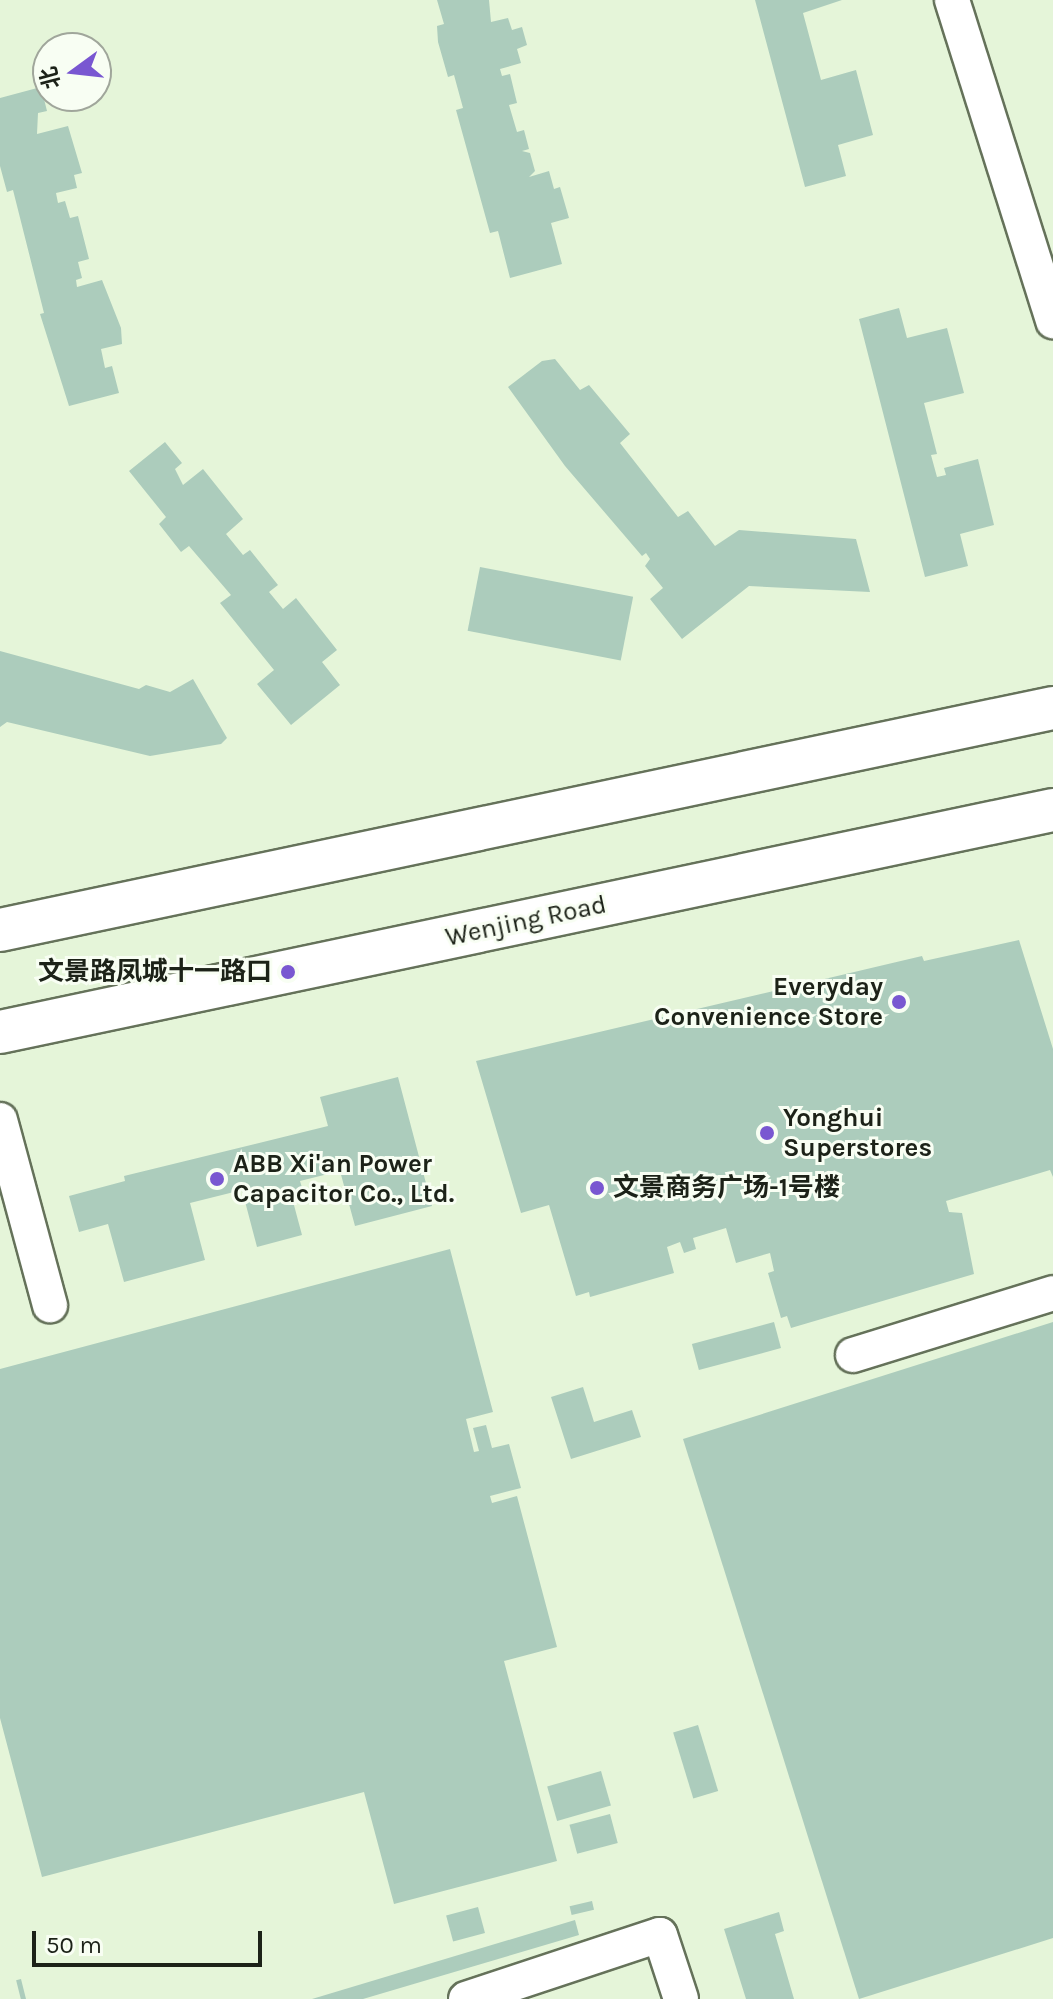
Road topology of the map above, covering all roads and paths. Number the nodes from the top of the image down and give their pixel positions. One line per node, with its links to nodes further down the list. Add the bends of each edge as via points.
1 (952, 0): 2 (street)
2 (1053, 321)
3 (1053, 708): 5 (main road)
4 (1053, 810): 6 (main road, Wenjing Road)
5 (0, 930)
6 (0, 1032)
7 (0, 1120): 9 (street)
8 (1053, 1293): 10 (street)
9 (50, 1305)
10 (853, 1355)
11 (466, 1999): 12 (street, via 660,1935)
12 (681, 1999)

